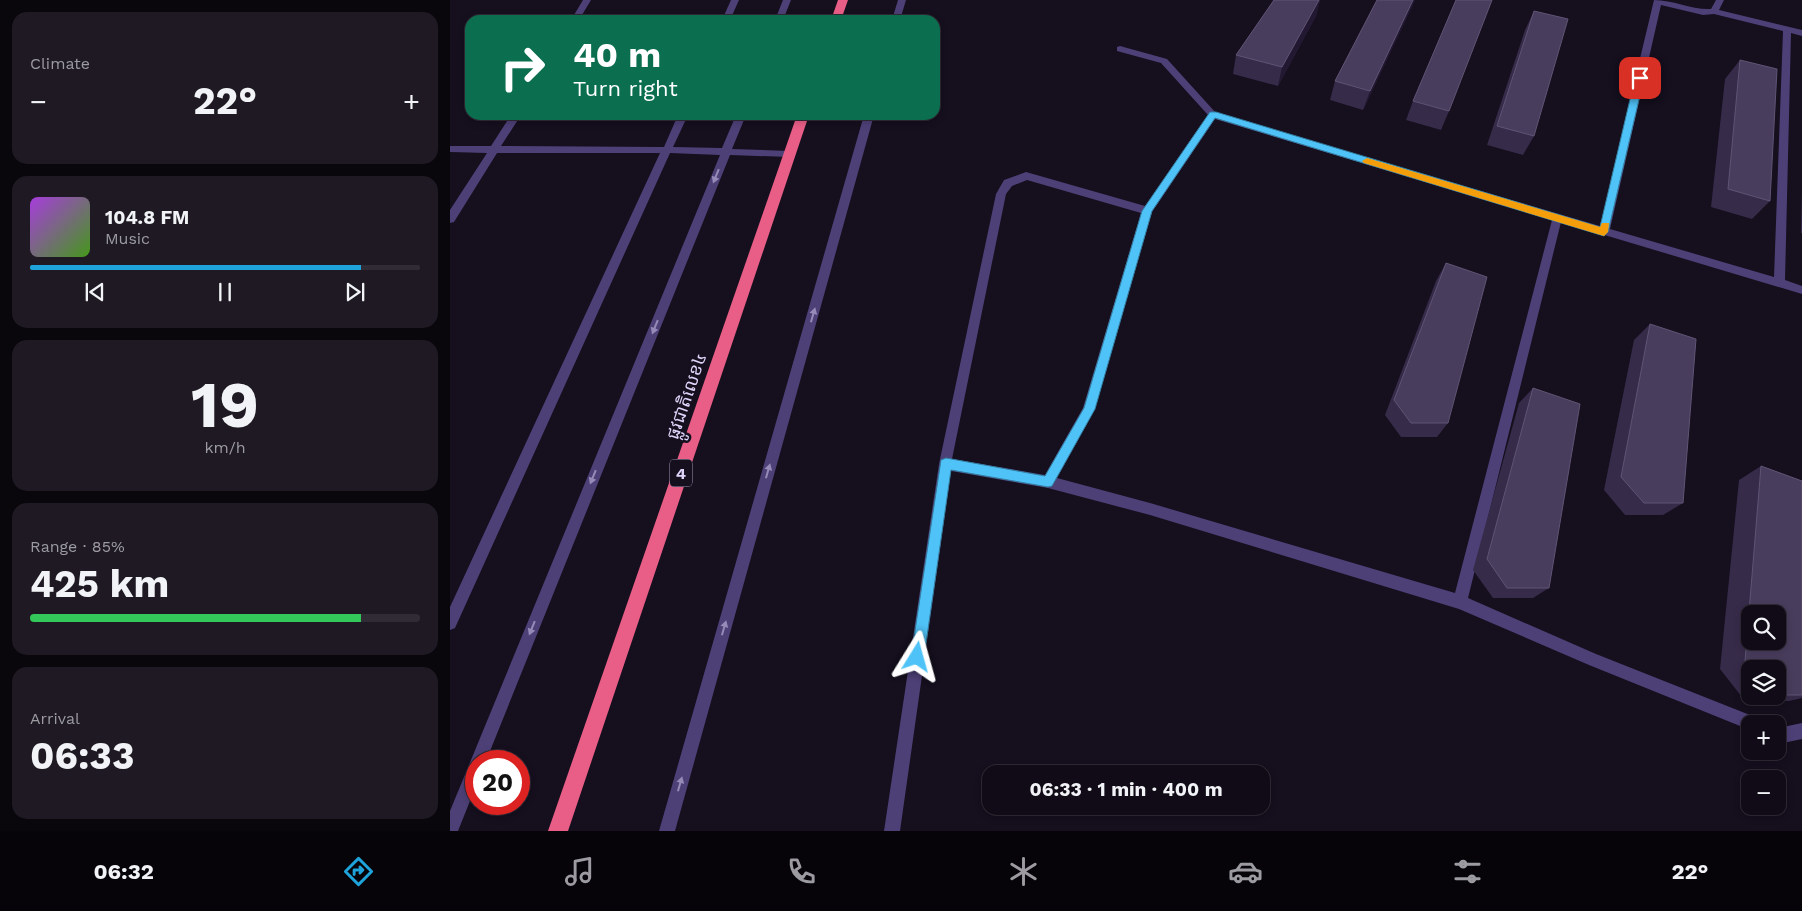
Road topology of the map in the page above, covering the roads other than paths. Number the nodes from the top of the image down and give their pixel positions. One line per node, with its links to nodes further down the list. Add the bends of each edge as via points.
1 (587, 0): 9 (street)
2 (735, 0): 10 (street)
3 (787, 0): 11 (street)
4 (843, 0): 12 (highway)
5 (902, 0): 13 (street)
6 (1720, 0): 8 (street)
7 (1658, 1): 8 (street, via 1703,12); 31 (street)
8 (1714, 11): 14 (street)
9 (577, 15)
10 (728, 15)
11 (781, 15)
12 (838, 15)
13 (898, 15)
14 (1787, 29): 15 (street); 32 (street)
15 (1802, 33)
16 (1120, 49): 17 (street, via 1164,62)
17 (1213, 114): 28 (street); 30 (street)
18 (513, 120): 24 (street)
19 (681, 120): 25 (street)
20 (739, 120): 26 (street)
21 (802, 120): 27 (highway, ផ្លូវជាតិលេខ៤ / 4)
22 (868, 120): 45 (street, one-way to 22)
23 (450, 149): 24 (street)
24 (495, 149): 25 (street); 29 (street)
25 (668, 150): 26 (street); 37 (street)
26 (726, 152): 27 (street); 41 (street, one-way to 41)
27 (790, 154): 44 (highway, ផ្លូវជាតិលេខ៤ / 4)
28 (1147, 211): 34 (street, via 1026,176 1008,183 1001,194); 35 (street, via 1089,409)
29 (450, 219)
30 (1557, 219): 31 (street); 36 (street)
31 (1604, 232): 32 (street)
32 (1779, 283): 33 (street)
33 (1802, 290)
34 (946, 464): 35 (street); 46 (street)
35 (1048, 482): 36 (street, via 1150,509)
36 (1460, 602): 38 (street)
37 (450, 623)
38 (1741, 718)
39 (1802, 731): 40 (street)
40 (1786, 734)
41 (482, 750)
42 (465, 794): 43 (street)
43 (450, 831)
44 (558, 831)
45 (667, 831)
46 (892, 831)

